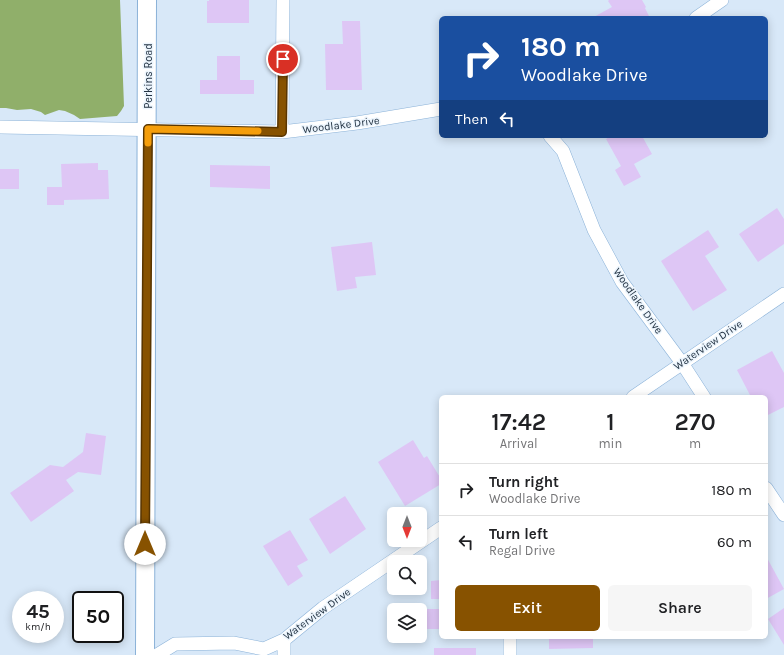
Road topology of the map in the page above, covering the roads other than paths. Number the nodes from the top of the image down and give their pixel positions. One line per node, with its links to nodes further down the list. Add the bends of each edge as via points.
1 (148, 0): 7 (main road, Perkins Road)
2 (283, 0): 8 (street)
3 (722, 0): 4 (street)
4 (699, 16)
5 (439, 109): 8 (street, Woodlake Drive, via 357,124)
6 (0, 127): 7 (street, Woodlake Drive)
7 (148, 129): 8 (street, Woodlake Drive); 20 (main road, Perkins Road)
8 (282, 132)
9 (557, 139): 11 (street, Woodlake Drive, via 594,230 622,282)
10 (784, 294): 11 (street, Waterview Drive)
11 (682, 363): 12 (street, Waterview Drive); 13 (street, Woodlake Drive)
12 (636, 395)
13 (703, 395)
14 (768, 491): 15 (street)
15 (784, 515)
16 (439, 529): 18 (street, Waterview Drive, via 322,608)
17 (510, 639): 23 (street)
18 (284, 640): 19 (street, Waterview Drive); 22 (street)
19 (261, 652): 21 (street, Waterview Drive, via 234,643 175,644)
20 (145, 655)
21 (157, 655)
22 (284, 655)
23 (510, 655)

